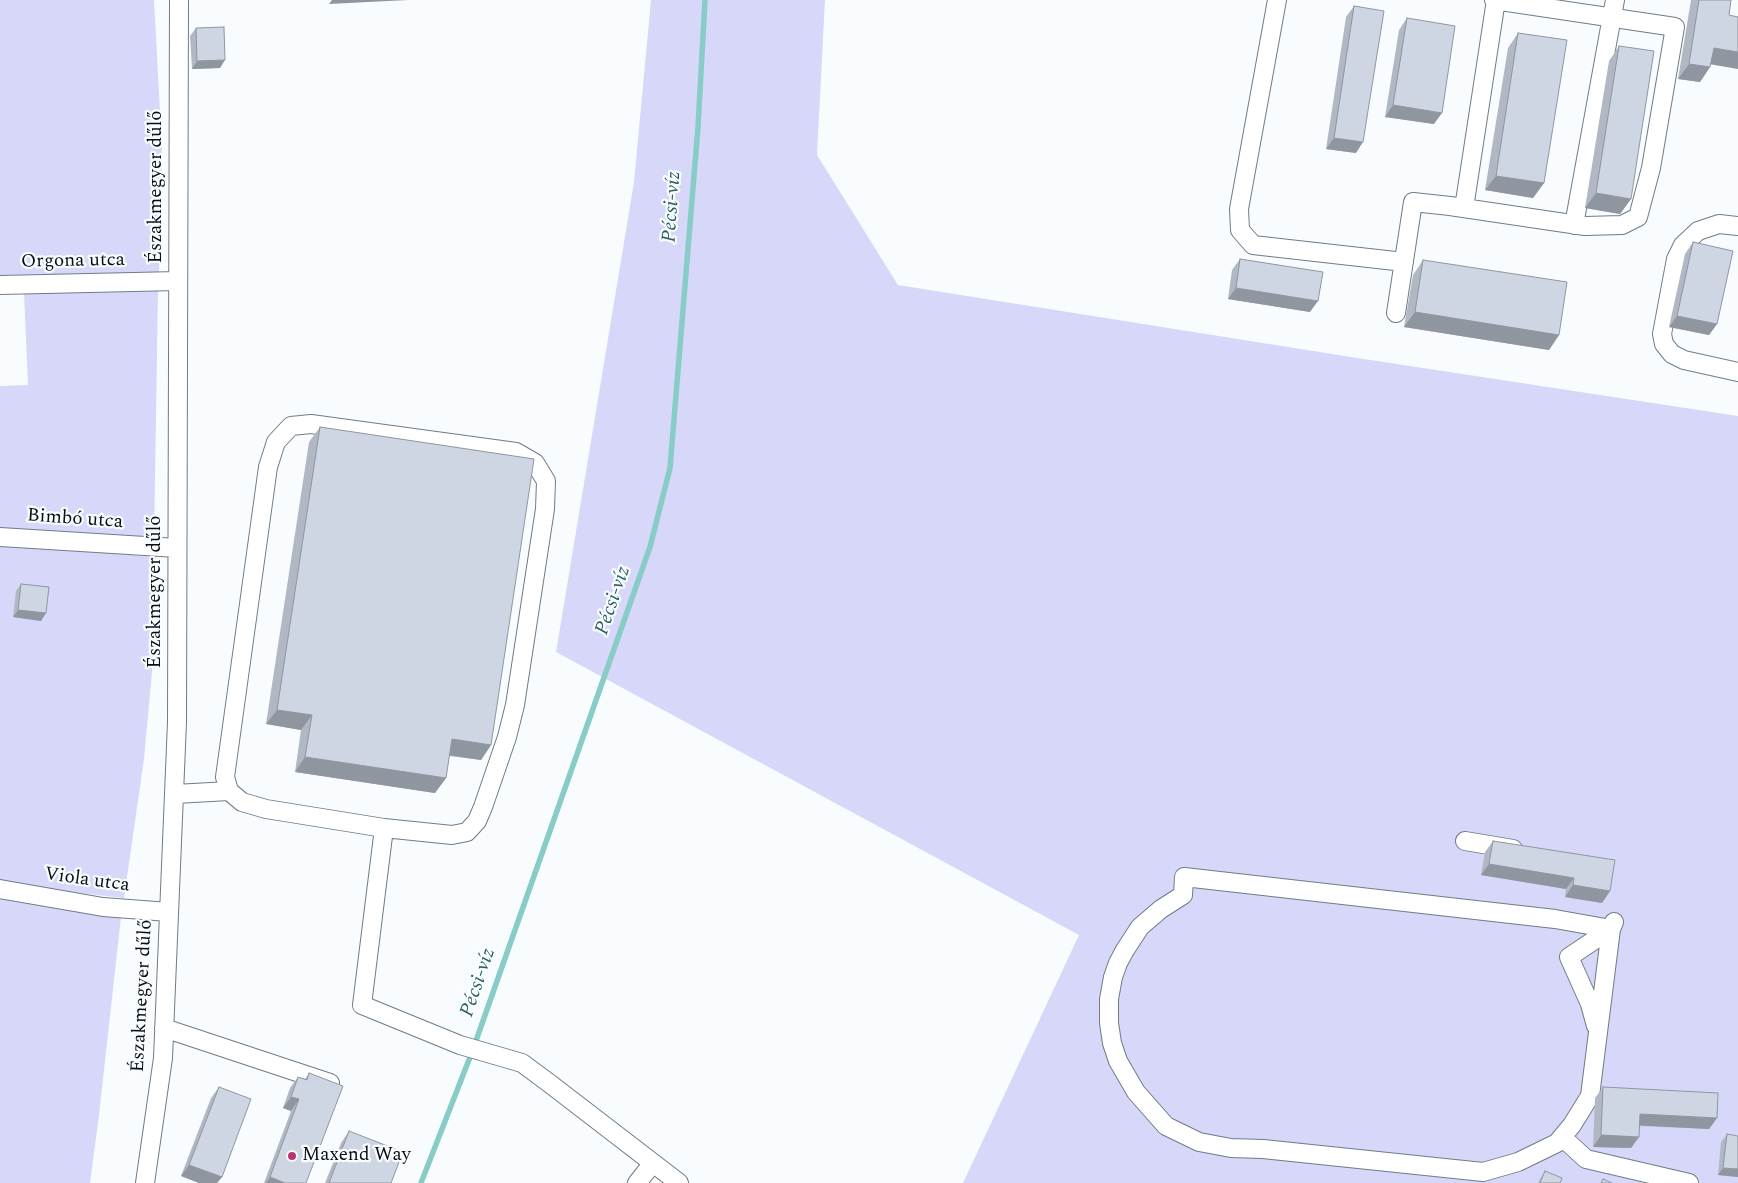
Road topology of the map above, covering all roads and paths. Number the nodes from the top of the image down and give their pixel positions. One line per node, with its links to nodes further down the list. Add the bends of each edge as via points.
1 (179, 0): 10 (street, Északmegyer dűlő)
2 (1277, 0): 9 (street, via 1239,208 1240,230 1253,245)
3 (1495, 0): 5 (street); 6 (street)
4 (1615, 0): 5 (street)
5 (1612, 18): 7 (street); 7 (street, via 1675,27 1651,168 1638,217 1622,225)
6 (1464, 208): 7 (street); 9 (street, via 1413,202)
7 (1574, 225)
8 (1738, 226): 13 (street, via 1719,224 1698,231 1683,245 1676,259 1662,334 1664,344 1672,354 1684,360)
9 (1404, 262): 12 (street)
10 (178, 281): 11 (street, Orgona utca); 15 (street, Északmegyer dűlő)
11 (0, 286)
12 (1396, 313)
13 (1738, 372)
14 (0, 537): 15 (street, Bimbó utca)
15 (177, 548): 17 (street, Északmegyer dűlő)
16 (229, 790): 17 (street); 18 (street, via 242,802 266,809); 18 (street, via 225,777 226,763 268,467 276,442 291,426 311,424 516,452 535,463 546,481 515,705 501,754 477,821 467,832 452,835)
17 (175, 794): 22 (street, Északmegyer dűlő)
18 (384, 828): 28 (street, via 362,1005 460,1045 522,1064)
19 (1465, 841): 20 (street)
20 (1531, 851)
21 (0, 889): 22 (street, Viola utca, via 103,907)
22 (169, 912): 24 (street, Északmegyer dűlő)
23 (1613, 926): 25 (street); 25 (street, via 1569,957 1590,1004); 27 (street, via 1184,877 1183,895 1161,908 1140,927 1113,977 1109,1023 1118,1061 1136,1092 1166,1126 1199,1142 1231,1148 1483,1172 1518,1162 1557,1143)
24 (164, 1028): 26 (street); 29 (street, Északmegyer dűlő, via 163,1058)
25 (1598, 1032): 27 (street, via 1590,1096)
26 (342, 1086)
27 (1562, 1137): 32 (street, via 1586,1159)
28 (653, 1163): 30 (street); 31 (street)
29 (145, 1183)
30 (637, 1183)
31 (679, 1183)
32 (1689, 1183)

